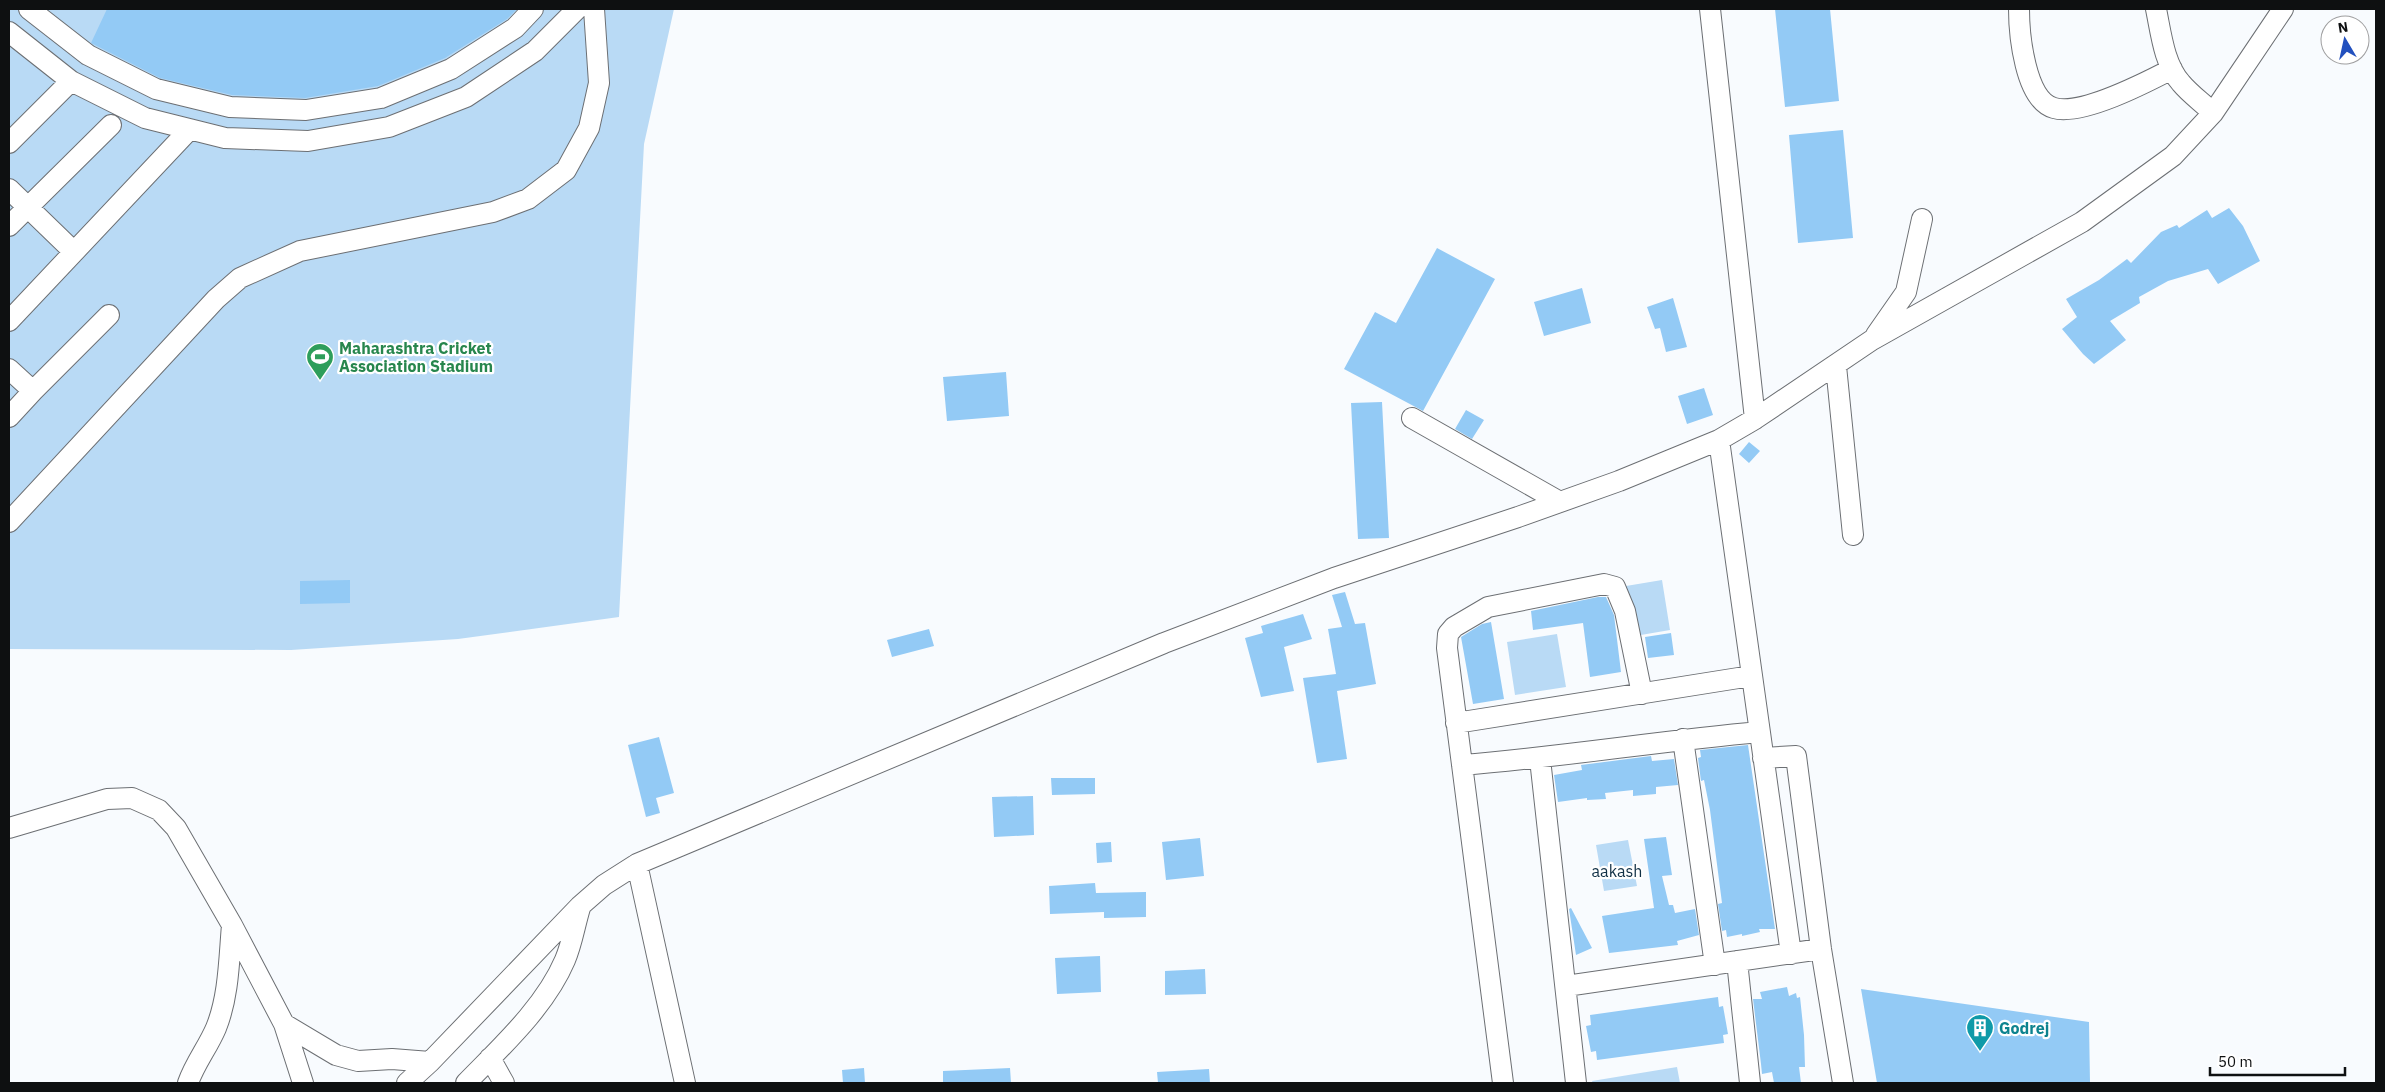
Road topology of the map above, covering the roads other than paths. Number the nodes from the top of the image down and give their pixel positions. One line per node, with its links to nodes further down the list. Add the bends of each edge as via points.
1 (29, 9): 2 (street, via 88,55 156,89 230,107 306,110 381,98 451,70 515,28)
2 (533, 9)
3 (577, 9): 14 (street, via 535,51 466,97 389,127 308,141 225,138)
4 (594, 9): 32 (street, via 599,83 589,128 566,170 528,199 493,212 300,251 240,278 216,298)
5 (1710, 9): 29 (street)
6 (2019, 9): 10 (street, via 2032,87 2054,108 2088,105)
7 (2156, 9): 10 (street)
8 (2283, 9): 12 (street)
9 (13, 43): 11 (street)
10 (2172, 69): 12 (street, via 2180,83)
11 (71, 81): 14 (street, via 145,118); 15 (street)
12 (2213, 113): 23 (street, via 2173,156 2082,222)
13 (111, 125): 17 (street)
14 (190, 129): 20 (street)
15 (9, 143)
16 (9, 189): 17 (street)
17 (27, 206): 19 (street); 20 (street)
18 (1922, 219): 23 (street, via 1906,292)
19 (9, 226)
20 (74, 252): 22 (street)
21 (109, 316): 26 (street)
22 (9, 320)
23 (1872, 340): 24 (street)
24 (1836, 366): 29 (street); 33 (street)
25 (9, 368): 26 (street)
26 (33, 391): 27 (street)
27 (9, 417)
28 (1412, 418): 31 (street)
29 (1755, 419): 30 (street)
30 (1719, 440): 31 (street); 34 (street)
31 (1560, 502): 43 (street, via 1334,578 1173,639)
32 (9, 522)
33 (1853, 535)
34 (1751, 676): 35 (street); 37 (street)
35 (1642, 694): 36 (street); 36 (street, via 1624,610 1615,588 1604,584 1488,607 1454,627 1448,634 1447,648)
36 (1456, 723): 41 (street)
37 (1759, 732): 38 (street); 39 (street)
38 (1683, 739): 40 (street); 49 (street)
39 (1763, 758): 46 (street, via 1796,756); 47 (street)
40 (1540, 759): 41 (street); 50 (street)
41 (1462, 765): 60 (street)
42 (9, 828): 45 (street, via 107,799 132,798 159,810 176,828)
43 (637, 864): 44 (street, via 604,885); 59 (street)
44 (580, 906): 52 (street, via 565,960 524,1022); 53 (street)
45 (232, 925): 51 (street); 54 (street, via 225,1002 216,1030 194,1065)
46 (1821, 949): 47 (street); 63 (street)
47 (1791, 954): 48 (street)
48 (1737, 962): 49 (street); 62 (street)
49 (1715, 965): 50 (street)
50 (1566, 986): 61 (street)
51 (284, 1024): 53 (street, via 336,1055 358,1061); 55 (street)
52 (490, 1058): 57 (street); 58 (street)
53 (430, 1062): 56 (street)
54 (188, 1083)
55 (303, 1083)
56 (407, 1083)
57 (466, 1083)
58 (504, 1083)
59 (685, 1083)
60 (1503, 1083)
61 (1576, 1083)
62 (1750, 1083)
63 (1843, 1083)

